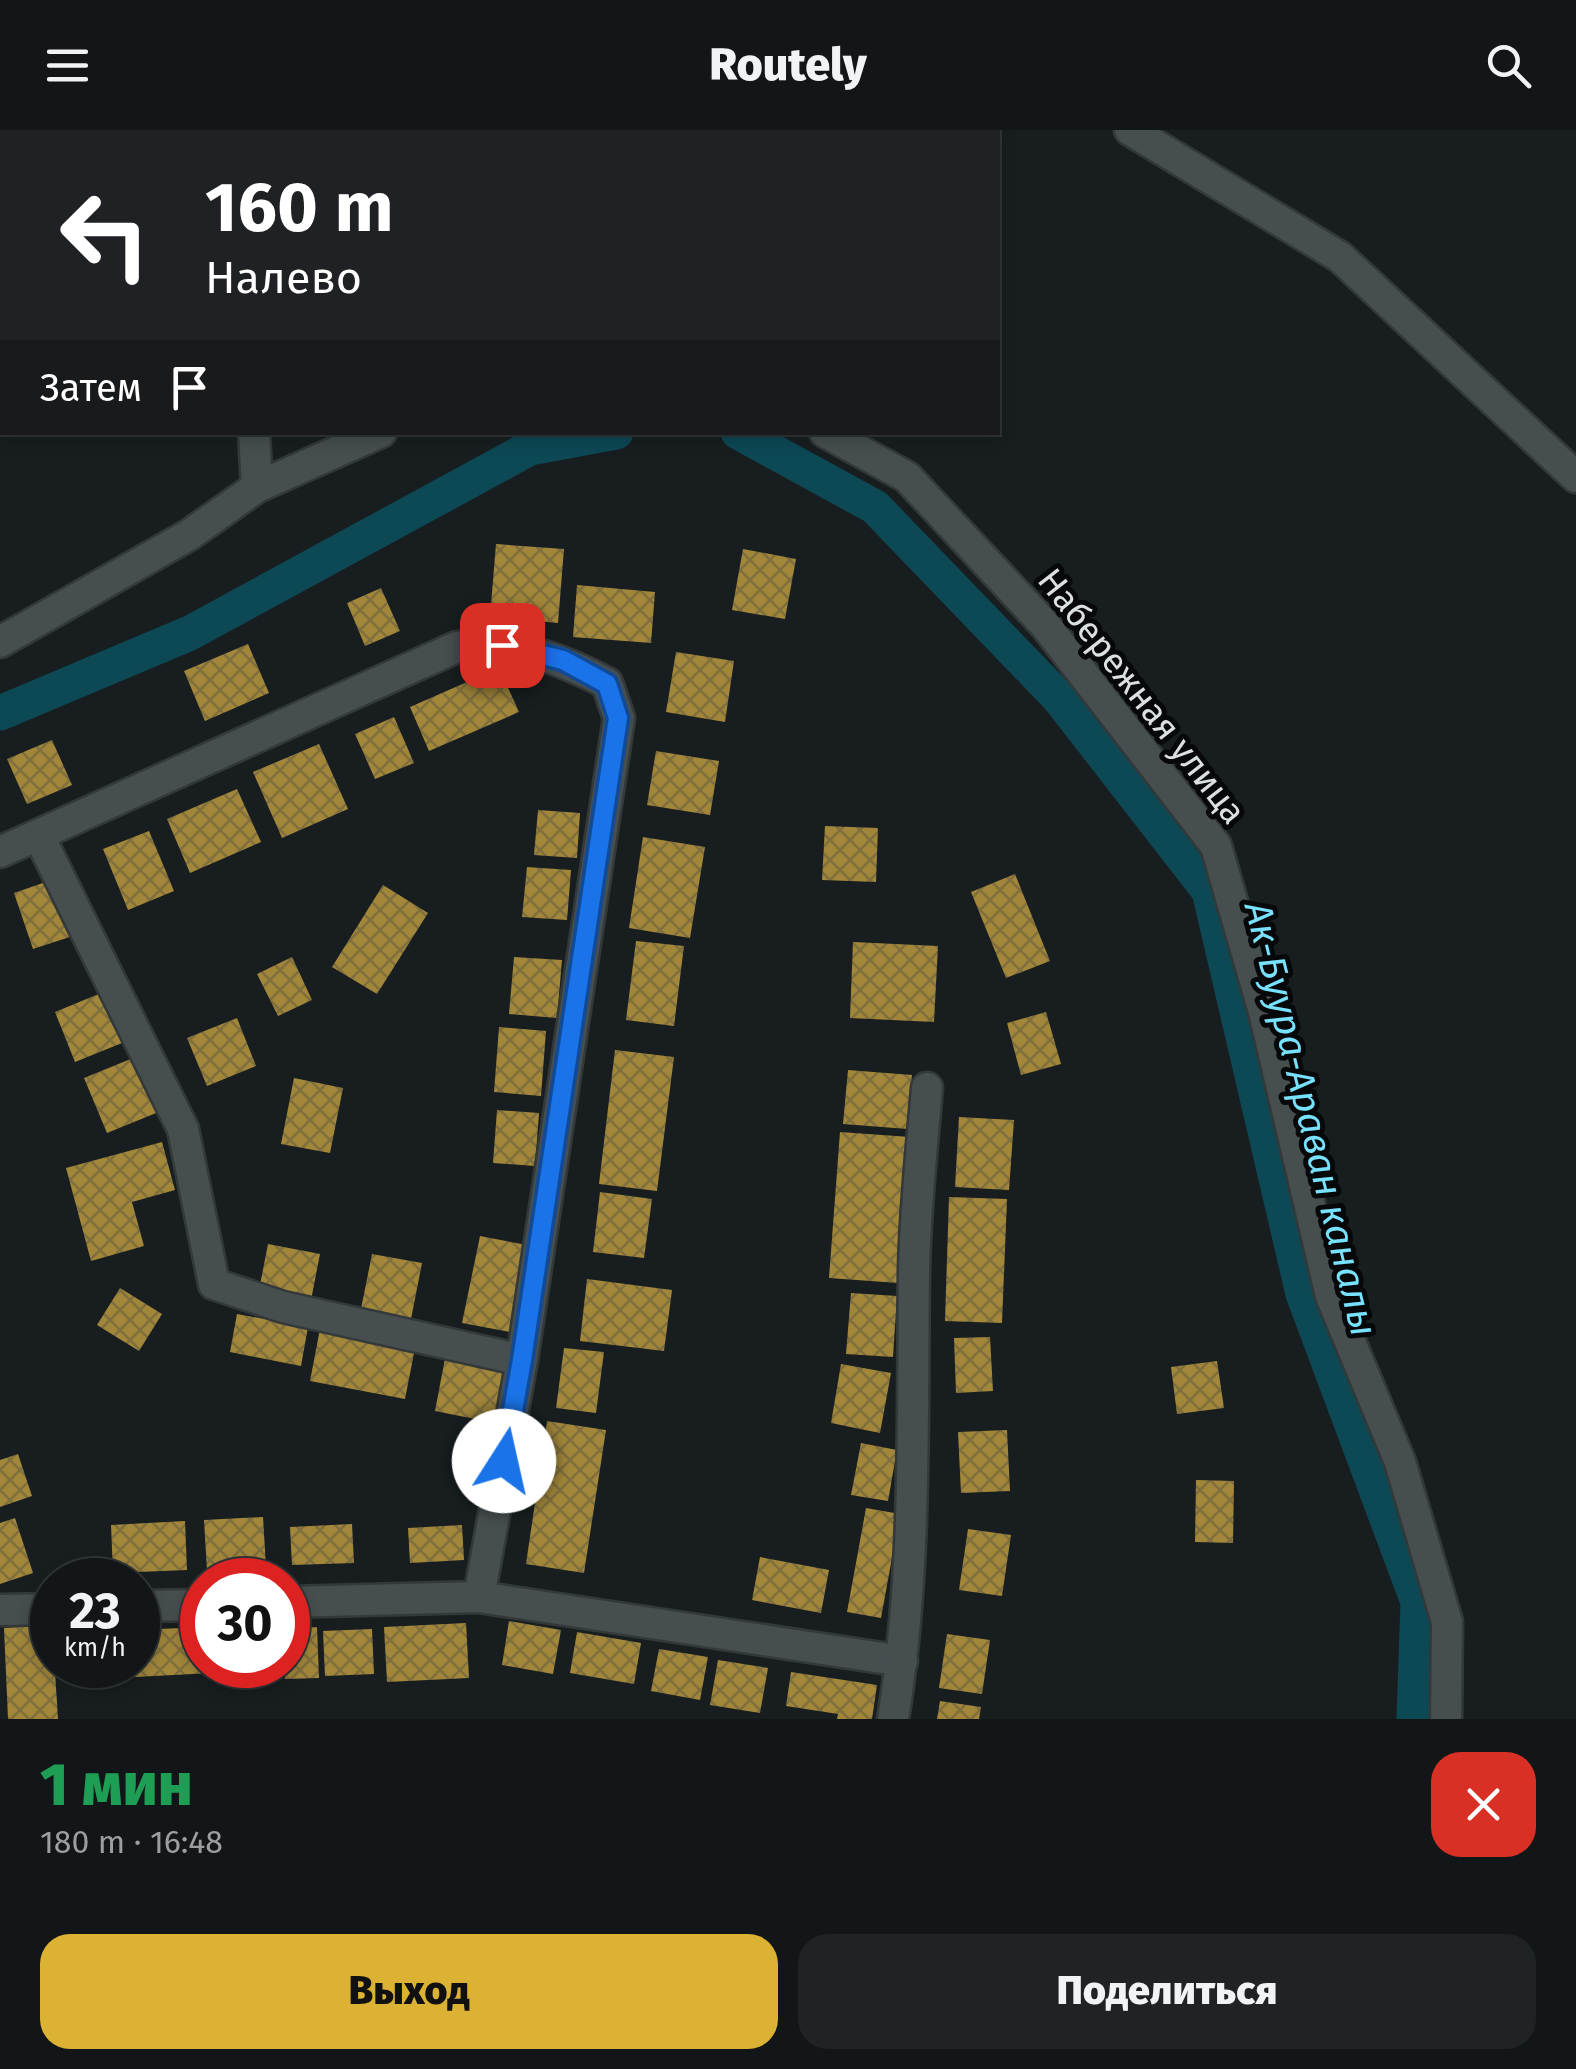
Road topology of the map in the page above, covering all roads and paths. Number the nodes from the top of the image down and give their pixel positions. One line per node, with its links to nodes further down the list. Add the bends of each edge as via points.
1 (1130, 130): 5 (street, via 1340,257)
2 (254, 435): 6 (street)
3 (374, 435): 6 (street)
4 (830, 435): 18 (street, Набережная улица, via 907,477 1046,626 1216,846 1264,1012 1331,1296 1400,1462 1447,1622)
5 (1576, 477)
6 (257, 487): 7 (street, via 189,535)
7 (0, 642)
8 (39, 836): 9 (street); 11 (street, via 182,1129 214,1284 282,1307); 11 (street, via 457,647 502,645 563,660 607,684 618,718)
9 (0, 852)
10 (927, 1088): 16 (street, via 914,1267 915,1435)
11 (522, 1360): 12 (street)
12 (479, 1597): 13 (street); 16 (street)
13 (310, 1601)
14 (30, 1609): 15 (street)
15 (0, 1610)
16 (902, 1661): 17 (street)
17 (893, 1719)
18 (1446, 1719)

